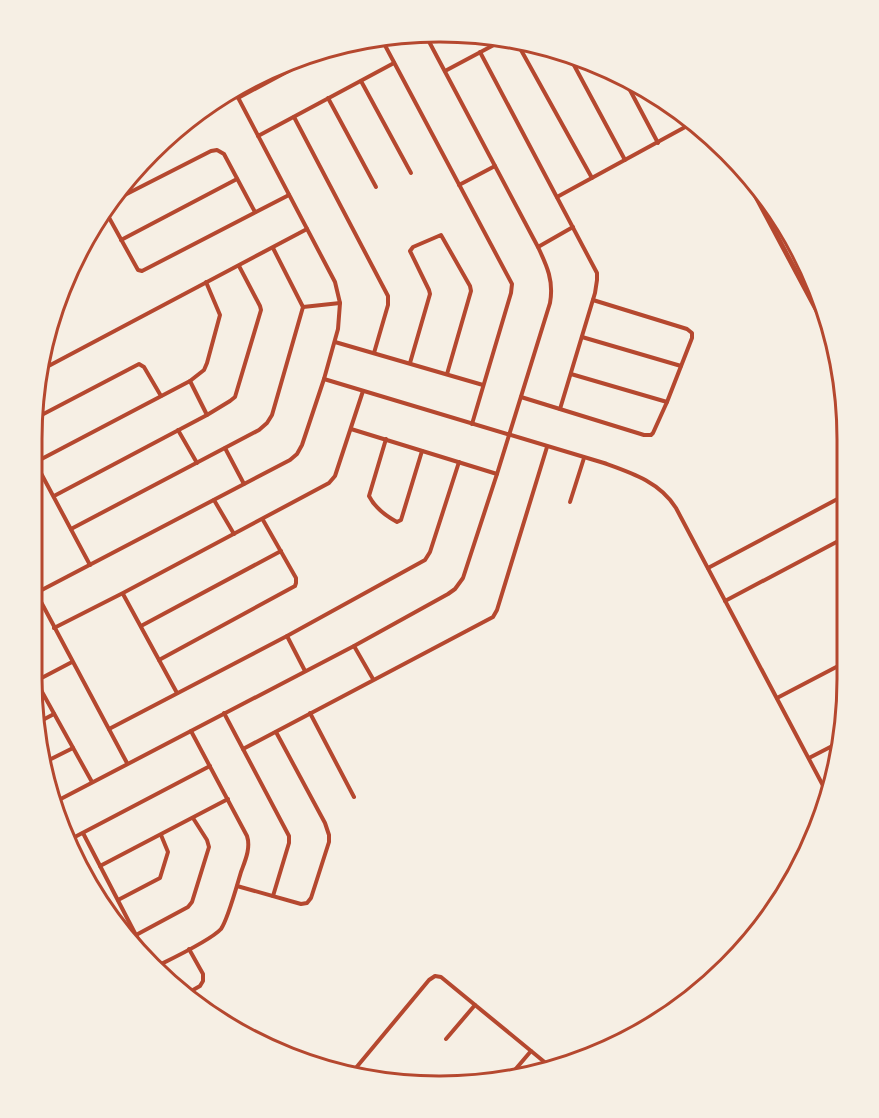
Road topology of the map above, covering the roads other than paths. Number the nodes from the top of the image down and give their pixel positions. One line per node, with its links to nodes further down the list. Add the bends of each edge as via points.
1 (430, 42): 8 (street)
2 (493, 45): 5 (street)
3 (385, 46): 6 (street)
4 (522, 51): 21 (street)
5 (480, 52): 8 (street); 27 (street)
6 (394, 63): 10 (street); 23 (street)
7 (574, 66): 18 (street)
8 (445, 70): 19 (street)
9 (276, 77): 12 (street)
10 (361, 81): 13 (street); 20 (street)
11 (631, 91): 17 (street)
12 (238, 98): 16 (street)
13 (328, 98): 14 (street); 24 (street)
14 (294, 117): 16 (street); 44 (street, via 388,296)
15 (685, 127): 17 (street)
16 (258, 136): 26 (street)
17 (658, 143): 18 (street)
18 (625, 160): 21 (street)
19 (495, 166): 23 (street); 34 (street)
20 (411, 173)
21 (592, 178): 27 (street)
22 (237, 179): 25 (street, via 224,154 214,150); 29 (street); 33 (street)
23 (459, 185): 52 (street, via 512,284)
24 (376, 187)
25 (128, 194)
26 (289, 195): 29 (street); 32 (street)
27 (557, 197): 31 (street)
28 (762, 207): 40 (main road)
29 (255, 212): 33 (street, via 142,271)
30 (109, 218): 33 (street)
31 (573, 227): 34 (street); 38 (street, via 597,273)
32 (307, 229): 35 (street); 39 (street, via 335,282)
33 (121, 240)
34 (538, 247): 55 (street, via 550,273 551,295)
35 (273, 248): 36 (street); 41 (street)
36 (239, 266): 37 (street); 59 (street, via 260,313 235,397)
37 (206, 282): 46 (street); 51 (street, via 220,318 204,370)
38 (593, 300): 42 (street); 47 (street, via 690,331 693,335)
39 (340, 303): 41 (street); 43 (street)
40 (813, 303)
41 (303, 307): 66 (street, via 270,418 259,430)
42 (582, 337): 47 (street); 49 (street)
43 (335, 342): 44 (street); 50 (street)
44 (374, 353): 45 (street)
45 (410, 363): 48 (street); 48 (street, via 430,294 410,251 441,235 471,291)
46 (49, 366)
47 (681, 366): 56 (street)
48 (447, 374): 52 (street)
49 (571, 374): 56 (street); 57 (street)
50 (324, 379): 53 (street); 74 (street, via 297,454)
51 (190, 381): 54 (street); 59 (street)
52 (483, 385): 60 (street)
53 (363, 391): 60 (street); 61 (street)
54 (161, 396): 58 (street, via 139,364); 69 (street)
55 (521, 397): 57 (street); 63 (street)
56 (667, 402): 57 (street, via 653,433 648,435)
57 (560, 409)
58 (43, 414)
59 (207, 415): 62 (street)
60 (472, 424): 63 (street)
61 (351, 429): 64 (street); 79 (street, via 332,481)
62 (178, 430): 71 (street); 75 (street)
63 (509, 435): 65 (street); 72 (street)
64 (386, 440): 67 (street); 67 (street, via 369,496 397,522 401,520)
65 (547, 447): 68 (street); 99 (street, via 495,614)
66 (225, 448): 71 (street); 74 (street)
67 (422, 451): 70 (street)
68 (584, 458): 78 (street); 85 (street, via 636,476 666,494)
69 (42, 459)
70 (459, 462): 72 (street); 92 (street, via 425,560)
71 (197, 463): 80 (street)
72 (497, 474): 93 (street, via 459,584 448,594)
73 (42, 476): 75 (street)
74 (244, 484): 77 (street)
75 (54, 496): 80 (street)
76 (837, 499): 85 (street)
77 (214, 500): 81 (street); 84 (street)
78 (570, 502)
79 (263, 520): 81 (street); 83 (street)
80 (71, 529): 84 (street)
81 (234, 534): 87 (street)
82 (837, 542): 88 (street)
83 (281, 551): 90 (street); 94 (street, via 296,578 292,588)
84 (90, 565): 86 (street)
85 (708, 568): 88 (street)
86 (42, 591)
87 (123, 593): 90 (street); 91 (street)
88 (725, 601): 102 (street)
89 (42, 605): 91 (street)
90 (141, 626): 94 (street)
91 (54, 628): 95 (street)
92 (287, 636): 97 (street); 100 (street)
93 (354, 646): 97 (street); 99 (street)
94 (159, 660): 100 (street)
95 (72, 662): 98 (street); 107 (street)
96 (837, 667): 102 (street)
97 (305, 671): 103 (street)
98 (42, 678)
99 (374, 680): 104 (street)
100 (177, 693): 107 (street)
101 (43, 696): 105 (street)
102 (777, 698): 113 (street)
103 (224, 713): 108 (street); 112 (street)
104 (310, 713): 109 (street); 119 (street)
105 (54, 714): 106 (street); 111 (street)
106 (44, 719)
107 (109, 729): 115 (street)
108 (191, 731): 115 (street); 116 (street)
109 (276, 732): 112 (street); 128 (street, via 321,815 329,838 309,902 301,904)
110 (831, 747): 113 (street)
111 (73, 748): 114 (street); 117 (street)
112 (243, 749): 128 (street, via 289,836)
113 (809, 758): 118 (street)
114 (51, 759)
115 (127, 764): 117 (street)
116 (210, 766): 121 (street); 123 (street)
117 (92, 782): 120 (street)
118 (822, 784)
119 (354, 797)
120 (61, 799)
121 (228, 799): 122 (street); 127 (street, via 249,844)
122 (193, 818): 124 (street); 131 (street, via 209,847 192,902)
123 (83, 833): 125 (street); 126 (street)
124 (161, 835): 126 (street); 129 (street, via 168,852 160,878)
125 (75, 837)
126 (100, 866): 129 (street)
127 (237, 886): 128 (street); 132 (street, via 220,929)
128 (273, 896)
129 (118, 900): 130 (street)
130 (133, 931)
131 (135, 935)
132 (189, 949): 133 (street); 134 (street, via 203,981)
133 (162, 963)
134 (193, 990)
135 (475, 1005): 136 (street); 137 (street); 139 (street, via 441,977 432,977)
136 (446, 1039)
137 (531, 1051): 138 (street); 140 (street)
138 (544, 1061)
139 (357, 1067)
140 (517, 1068)

